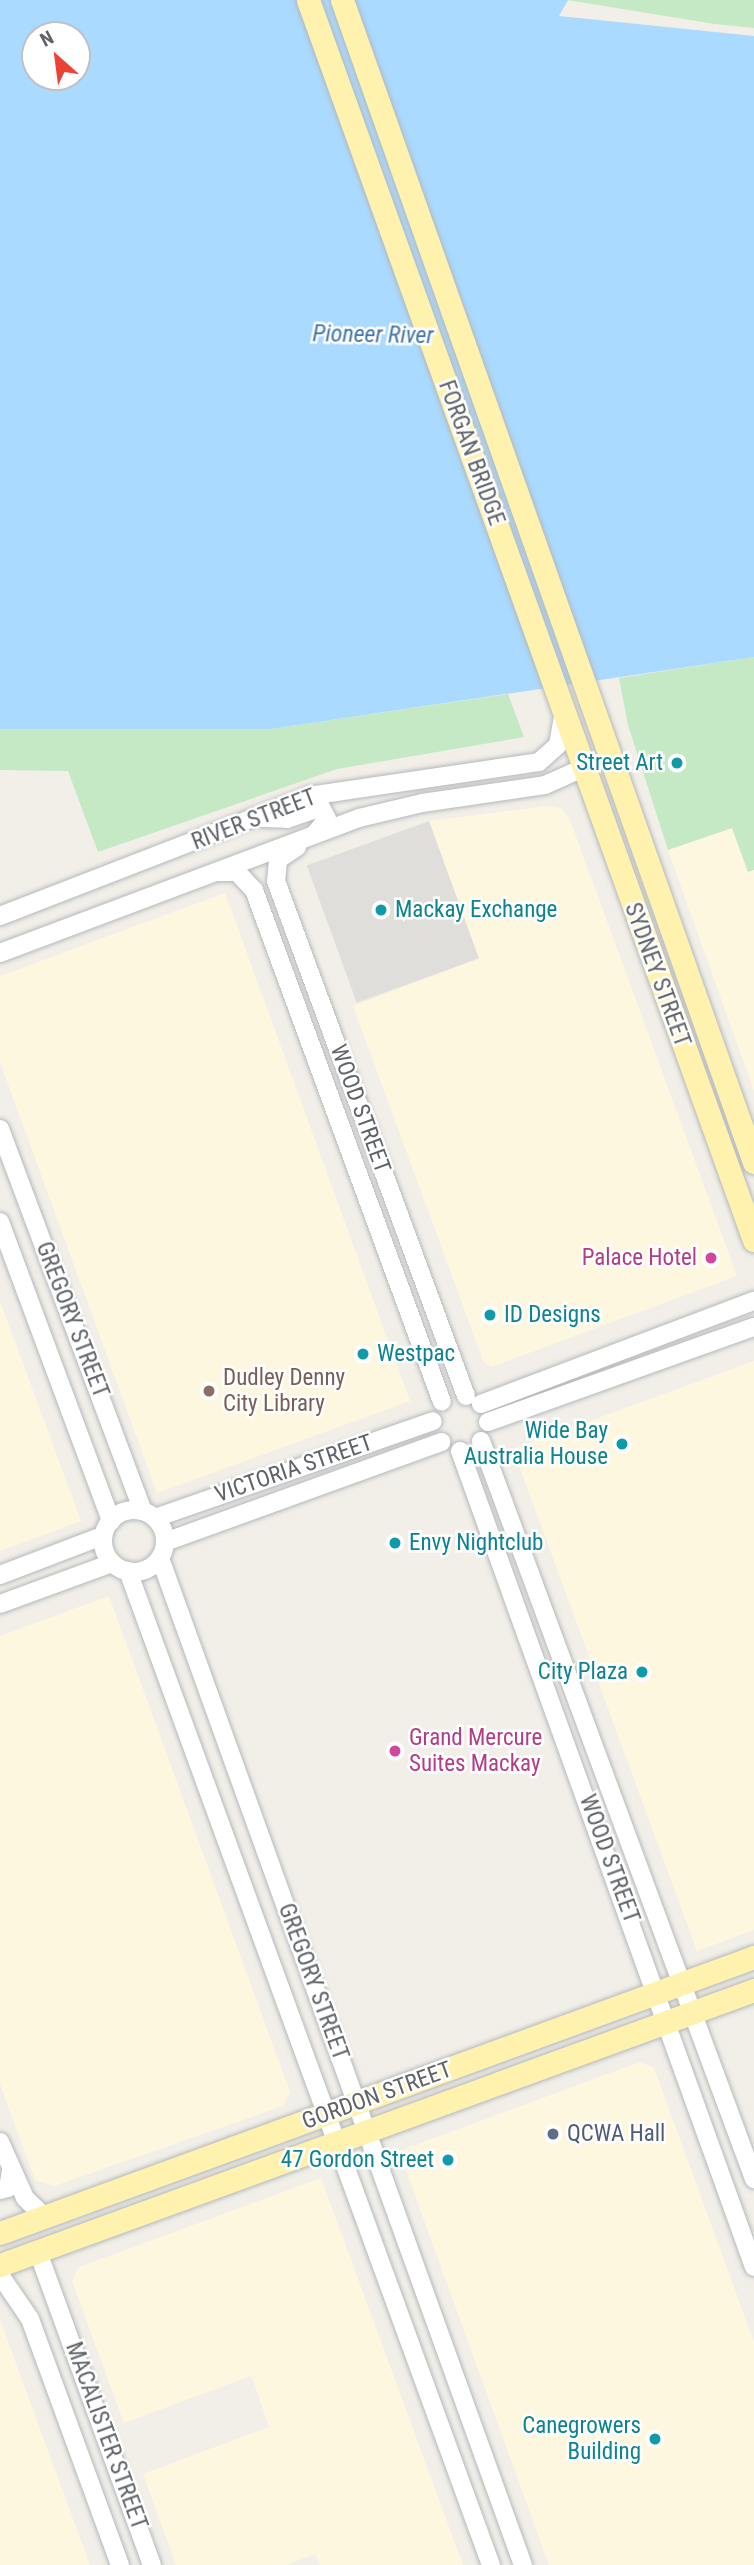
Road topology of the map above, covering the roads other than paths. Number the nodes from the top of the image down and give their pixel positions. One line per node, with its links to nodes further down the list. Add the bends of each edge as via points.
1 (308, 0): 4 (main road, FORGAN BRIDGE)
2 (342, 0): 3 (main road, FORGAN BRIDGE)
3 (594, 707): 5 (main road, via 597,745); 8 (main road, SYDNEY STREET)
4 (563, 709): 5 (main road, SYDNEY STREET); 6 (street, RIVER STREET, via 560,741 539,762 321,793)
5 (583, 768): 7 (street, RIVER STREET, via 545,785 404,806); 10 (main road, SYDNEY STREET)
6 (256, 817): 7 (street, via 287,818 322,808 327,819); 11 (street, RIVER STREET)
7 (312, 835): 9 (street, RIVER STREET); 13 (street, WOOD STREET, via 279,858 275,875)
8 (645, 863): 10 (main road); 18 (main road, SYDNEY STREET)
9 (207, 873): 12 (street, RIVER STREET); 14 (street, WOOD STREET, via 232,871 252,886)
10 (624, 886): 22 (main road, SYDNEY STREET)
11 (0, 916)
12 (0, 953)
13 (331, 1028): 14 (street); 16 (street, WOOD STREET)
14 (308, 1036): 17 (street, WOOD STREET)
15 (0, 1129): 34 (street, GREGORY STREET)
16 (371, 1139): 17 (street); 20 (street, WOOD STREET)
17 (348, 1147): 21 (street, WOOD STREET)
18 (754, 1162)
19 (0, 1222): 35 (street, GREGORY STREET)
20 (403, 1224): 21 (street); 23 (street, WOOD STREET)
21 (379, 1233): 24 (street, WOOD STREET)
22 (754, 1240)
23 (424, 1283): 24 (street); 27 (street, WOOD STREET)
24 (401, 1292): 28 (street, WOOD STREET)
25 (754, 1301): 27 (street)
26 (754, 1327): 30 (street)
27 (474, 1400): 28 (street); 30 (street)
28 (442, 1402): 29 (street)
29 (433, 1420): 32 (street); 34 (street, VICTORIA STREET)
30 (488, 1422): 31 (street)
31 (481, 1441): 33 (street); 42 (street, WOOD STREET)
32 (440, 1442): 33 (street); 36 (street, VICTORIA STREET)
33 (460, 1451): 44 (street, WOOD STREET)
34 (149, 1515): 35 (street, via 125,1511); 36 (street)
35 (106, 1529): 37 (street); 39 (street)
36 (162, 1550): 38 (street, via 146,1569); 47 (street, GREGORY STREET)
37 (112, 1563): 38 (street); 40 (street)
38 (128, 1572): 48 (street, GREGORY STREET)
39 (0, 1575)
40 (0, 1604)
41 (754, 1957): 42 (main road, GORDON STREET)
42 (682, 1984): 44 (main road, GORDON STREET); 45 (street, WOOD STREET)
43 (754, 1990): 45 (main road, GORDON STREET)
44 (658, 1992): 46 (street, WOOD STREET); 47 (main road, GORDON STREET)
45 (693, 2012): 46 (main road, GORDON STREET); 53 (street, WOOD STREET)
46 (666, 2021): 49 (main road, GORDON STREET); 60 (street, WOOD STREET)
47 (357, 2103): 48 (main road, GORDON STREET); 49 (street, GREGORY STREET)
48 (325, 2115): 51 (street, GREGORY STREET); 55 (main road, GORDON STREET)
49 (368, 2131): 51 (main road, GORDON STREET); 64 (street, GREGORY STREET)
50 (0, 2142): 52 (street)
51 (336, 2143): 56 (main road, GORDON STREET); 65 (street, GREGORY STREET)
52 (11, 2171): 54 (street, via 8,2188); 55 (street, via 27,2201)
53 (754, 2179)
54 (0, 2190)
55 (45, 2217): 57 (main road, GORDON STREET)
56 (132, 2217): 57 (main road, via 94,2218 32,2239); 58 (main road, GORDON STREET)
57 (1, 2233): 58 (main road)
58 (38, 2252): 59 (main road, GORDON STREET); 62 (street, MACALISTER STREET)
59 (0, 2266)
60 (754, 2267)
61 (0, 2275): 63 (street, MACALISTER STREET)
62 (60, 2308): 63 (street, via 43,2294 34,2297); 67 (street, MACALISTER STREET)
63 (30, 2319): 66 (street, MACALISTER STREET)
64 (468, 2413): 65 (street); 69 (street, GREGORY STREET)
65 (439, 2424): 68 (street, GREGORY STREET)
66 (120, 2565)
67 (152, 2565)
68 (491, 2565)
69 (523, 2565)

